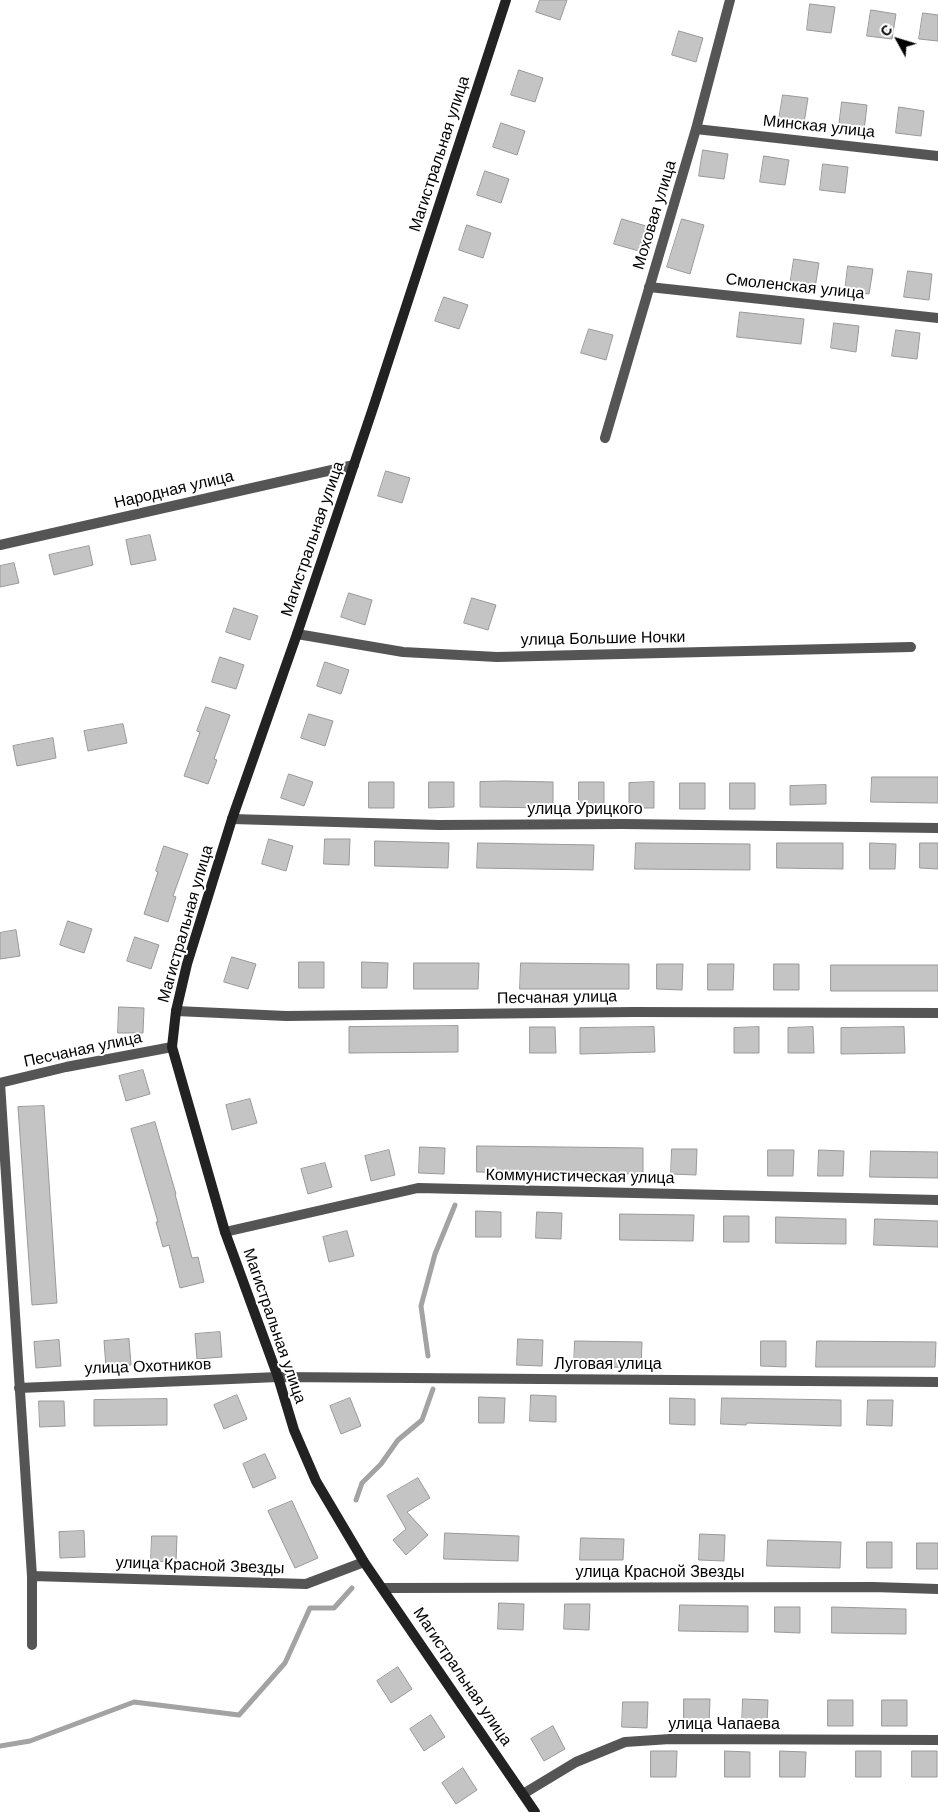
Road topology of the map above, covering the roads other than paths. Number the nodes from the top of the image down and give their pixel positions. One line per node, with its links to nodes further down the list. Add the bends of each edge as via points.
1 (506, 0): 8 (street, Магистральная улица)
2 (730, 0): 3 (street, Моховая улица)
3 (696, 129): 4 (street, Минская улица); 5 (street, Моховая улица)
4 (938, 156)
5 (649, 287): 6 (street, Смоленская улица); 7 (street, Моховая улица)
6 (938, 318)
7 (604, 438)
8 (354, 465): 9 (street, Народная улица); 10 (street, Магистральная улица)
9 (0, 544)
10 (297, 634): 11 (street, улица Большие Ночки, via 403,652 497,657); 12 (street, Магистральная улица)
11 (911, 647)
12 (232, 819): 13 (street, улица Урицкого, via 438,825); 14 (street, Магистральная улица, via 187,964)
13 (938, 828)
14 (176, 1011): 15 (street, Песчаная улица, via 286,1016); 16 (street, Магистральная улица)
15 (938, 1013)
16 (172, 1047): 17 (street, Песчаная улица); 19 (street, Магистральная улица)
17 (0, 1083): 22 (street)
18 (938, 1200): 19 (street, Коммунистическая улица, via 418,1188)
19 (225, 1232): 20 (street, Магистральная улица)
20 (278, 1377): 21 (street, Луговая улица); 22 (street, улица Охотников); 23 (street, Магистральная улица, via 294,1430 316,1481)
21 (938, 1382)
22 (19, 1388): 24 (street)
23 (364, 1562): 24 (street, улица Красной Звезды, via 306,1584); 25 (street, Магистральная улица)
24 (32, 1576): 27 (street)
25 (383, 1588): 26 (street, улица Красной Звезды); 29 (street, Магистральная улица)
26 (938, 1589)
27 (32, 1645)
28 (938, 1740): 29 (street, улица Чапаева, via 670,1739 625,1742 576,1762)
29 (523, 1794): 30 (street, Магистральная улица)
30 (535, 1812)

